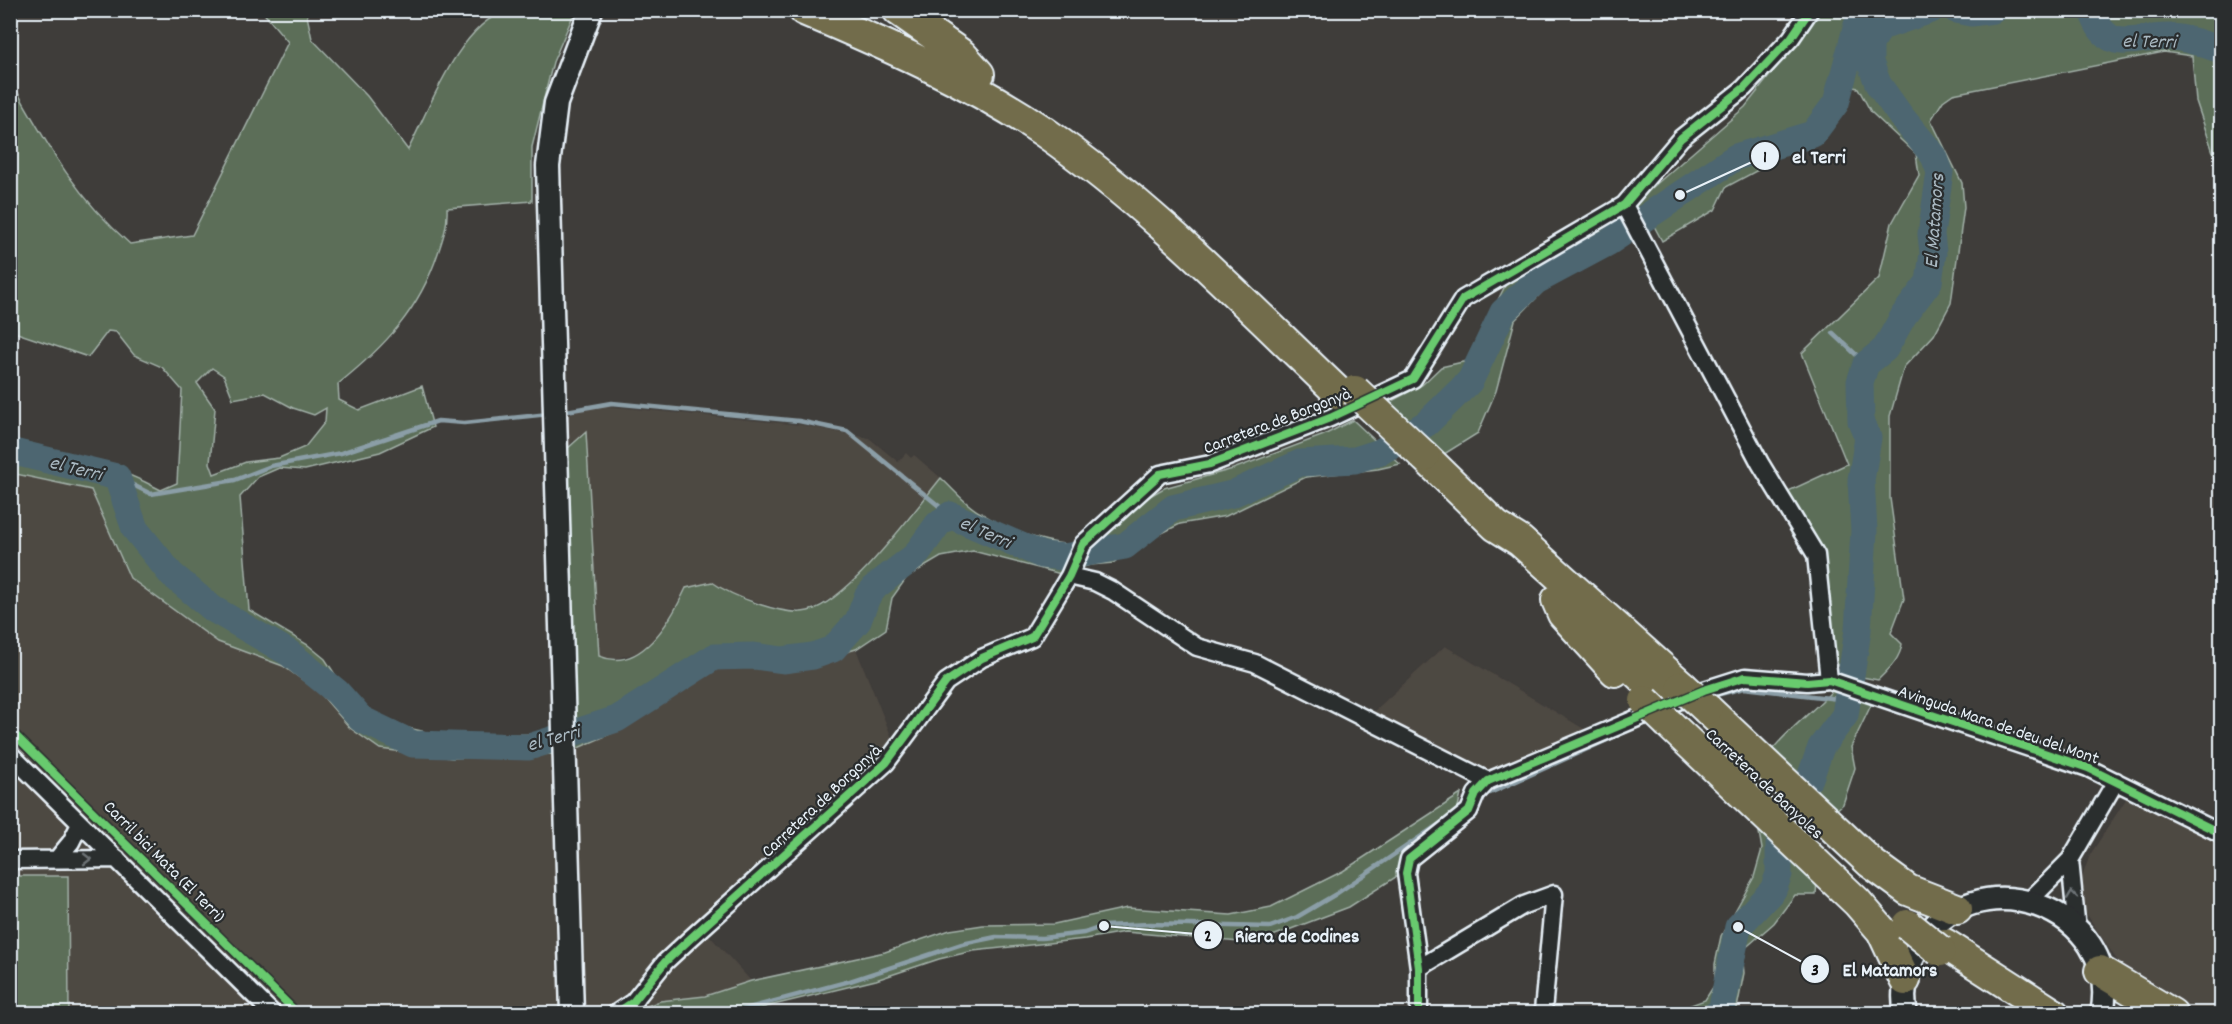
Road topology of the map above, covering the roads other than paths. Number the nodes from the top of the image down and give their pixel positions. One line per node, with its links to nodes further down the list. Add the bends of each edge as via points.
1 (591, 10): 31 (main road, via 556,103 548,166)
2 (804, 10): 8 (highway, via 956,79 1067,148 1154,218)
3 (845, 10): 6 (highway)
4 (898, 10): 6 (highway, via 962,55)
5 (1810, 10): 7 (street, Carretera de Borgonyà, via 1791,38 1744,88 1681,138)
6 (979, 74): 8 (highway, via 1065,128 1129,178 1197,237)
7 (1624, 205): 10 (street, Carretera de Borgonyà, via 1463,299 1413,380 1330,418 1210,464 1160,474 1083,544); 11 (street, via 1760,463 1816,555)
8 (1349, 394): 9 (highway)
9 (1417, 458): 12 (highway, via 1557,600); 12 (highway, via 1496,526 1520,541)
10 (1070, 576): 15 (street, via 1113,591 1197,647 1255,663); 32 (street, Carretera de Borgonyà, via 1032,637 982,658 946,682 886,763 678,949 633,1002)
11 (1833, 682): 15 (street, via 1745,678 1704,690); 16 (street, Avinguda Mara de deu del Mont, via 2088,768)
12 (1664, 693): 13 (highway)
13 (1688, 716): 24 (highway, via 1908,890); 26 (highway, bridge, via 1842,867); 29 (highway, via 1882,930)
14 (10, 754): 17 (street)
15 (1488, 781): 27 (street, via 1476,794 1469,811 1409,859 1406,873)
16 (2116, 781): 18 (street, Avinguda Mara de deu del Mont); 22 (street)
17 (80, 824): 19 (street, via 72,842); 20 (street)
18 (2222, 834)
19 (57, 859): 20 (street, one-way to 20); 21 (street)
20 (117, 859): 30 (street)
21 (10, 860)
22 (2070, 860): 23 (street); 25 (street, one-way to 22)
23 (2029, 901): 24 (main road, via 1996,898); 25 (main road, via 2055,912)
24 (1958, 909): 29 (main road, via 1923,938 1912,958)
25 (2077, 930): 28 (main road)
26 (1943, 948): 35 (highway); 36 (highway)
27 (1419, 968): 33 (street); 34 (street, via 1524,905 1554,894)
28 (2100, 971): 37 (main road); 38 (highway)
29 (1904, 1003)
30 (273, 1014)
31 (572, 1014)
32 (615, 1014)
33 (1419, 1014)
34 (1540, 1014)
35 (2036, 1014)
36 (2054, 1014)
37 (2102, 1014)
38 (2172, 1014)

